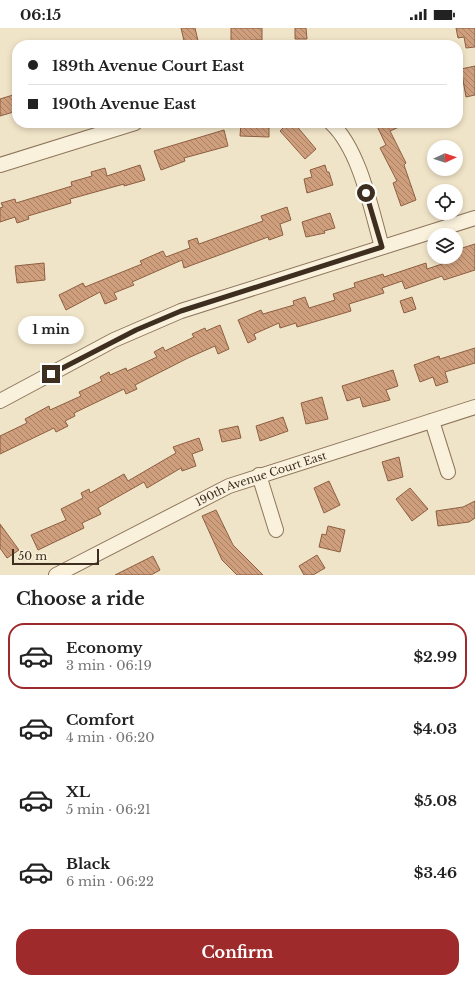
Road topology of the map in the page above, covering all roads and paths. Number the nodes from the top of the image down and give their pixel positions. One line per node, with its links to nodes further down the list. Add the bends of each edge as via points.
1 (119, 128): 3 (street)
2 (334, 128): 5 (street, via 346,141 358,166)
3 (0, 165)
4 (475, 218): 5 (street)
5 (382, 247): 6 (street, via 181,311 114,340)
6 (0, 400)
7 (475, 407): 8 (street, 190th Avenue Court East)
8 (432, 421): 9 (street); 10 (street, 190th Avenue Court East)
9 (448, 472)
10 (259, 475): 11 (street); 12 (street, 190th Avenue Court East, via 200,500)
11 (276, 530)
12 (79, 570): 13 (street, 190th Avenue Court East)
13 (56, 575)

